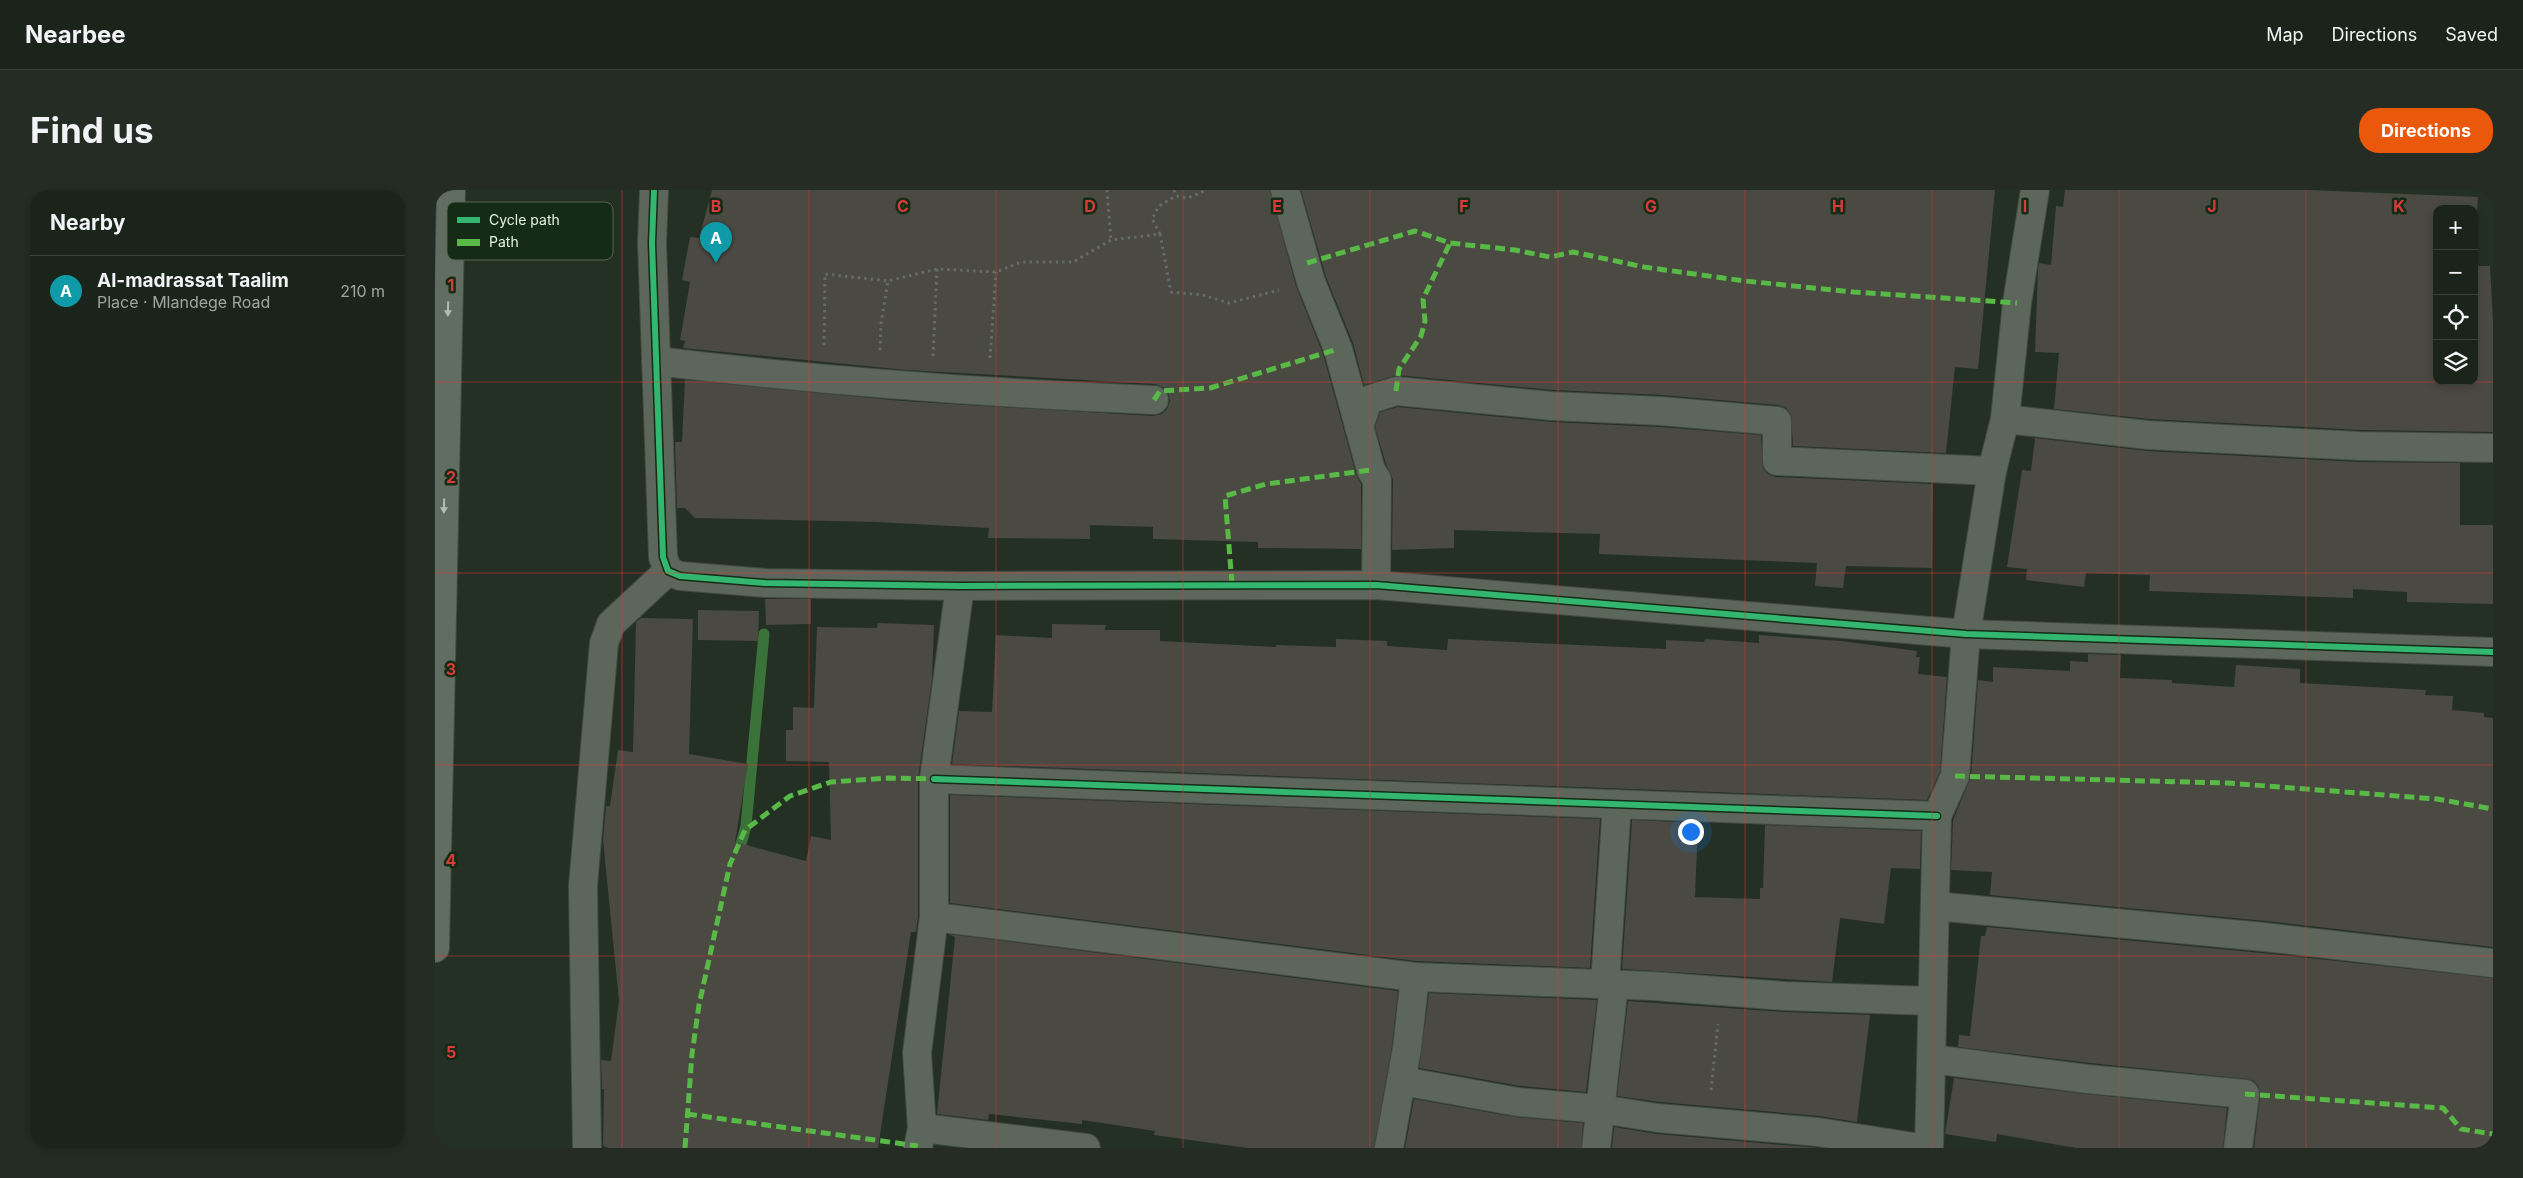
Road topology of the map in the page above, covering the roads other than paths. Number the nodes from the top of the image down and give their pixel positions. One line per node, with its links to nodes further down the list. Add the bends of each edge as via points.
1 (655, 190): 5 (street, via 652,243)
2 (1285, 190): 8 (street, via 1311,282 1338,349)
3 (2035, 190): 7 (street, via 2017,303)
4 (448, 260): 9 (main road, one-way to 9)
5 (656, 362): 6 (street, via 931,389); 12 (street, via 663,557)
6 (1154, 400)
7 (2005, 419): 10 (street, via 2148,435 2360,446); 11 (street)
8 (1359, 427): 11 (street, via 1368,400 1396,391 1777,421 1777,461); 14 (street, via 1377,480)
9 (440, 434): 22 (main road, one-way to 22)
10 (2493, 448)
11 (1992, 471): 15 (street)
12 (669, 571): 13 (street, via 680,576 765,582); 33 (street, via 611,624 604,643 583,886)
13 (961, 586): 14 (street); 17 (street)
14 (1376, 586): 15 (street)
15 (1966, 634): 16 (street); 19 (street, via 1955,776)
16 (2491, 652)
17 (934, 779): 18 (street); 21 (street)
18 (1617, 804): 19 (street); 26 (street)
19 (1937, 816): 20 (street)
20 (1935, 906): 24 (street, via 2255,936); 27 (street)
21 (934, 917): 25 (street); 31 (street, via 917,1053)
22 (435, 933): 23 (main road)
23 (435, 948)
24 (2493, 964)
25 (1415, 977): 26 (street); 29 (street)
26 (1609, 985): 27 (street); 30 (street)
27 (1931, 1002): 28 (street)
28 (1932, 1059): 38 (street); 39 (street, via 2088,1079 2245,1094)
29 (1402, 1080): 30 (street, via 1518,1102); 35 (street)
30 (1601, 1109): 36 (street); 37 (street, via 1657,1118 1818,1132)
31 (920, 1138): 32 (street)
32 (1054, 1146): 34 (street)
33 (587, 1148)
34 (1086, 1148)
35 (1389, 1148)
36 (1596, 1148)
37 (1920, 1148)
38 (1929, 1148)
39 (2238, 1148)

